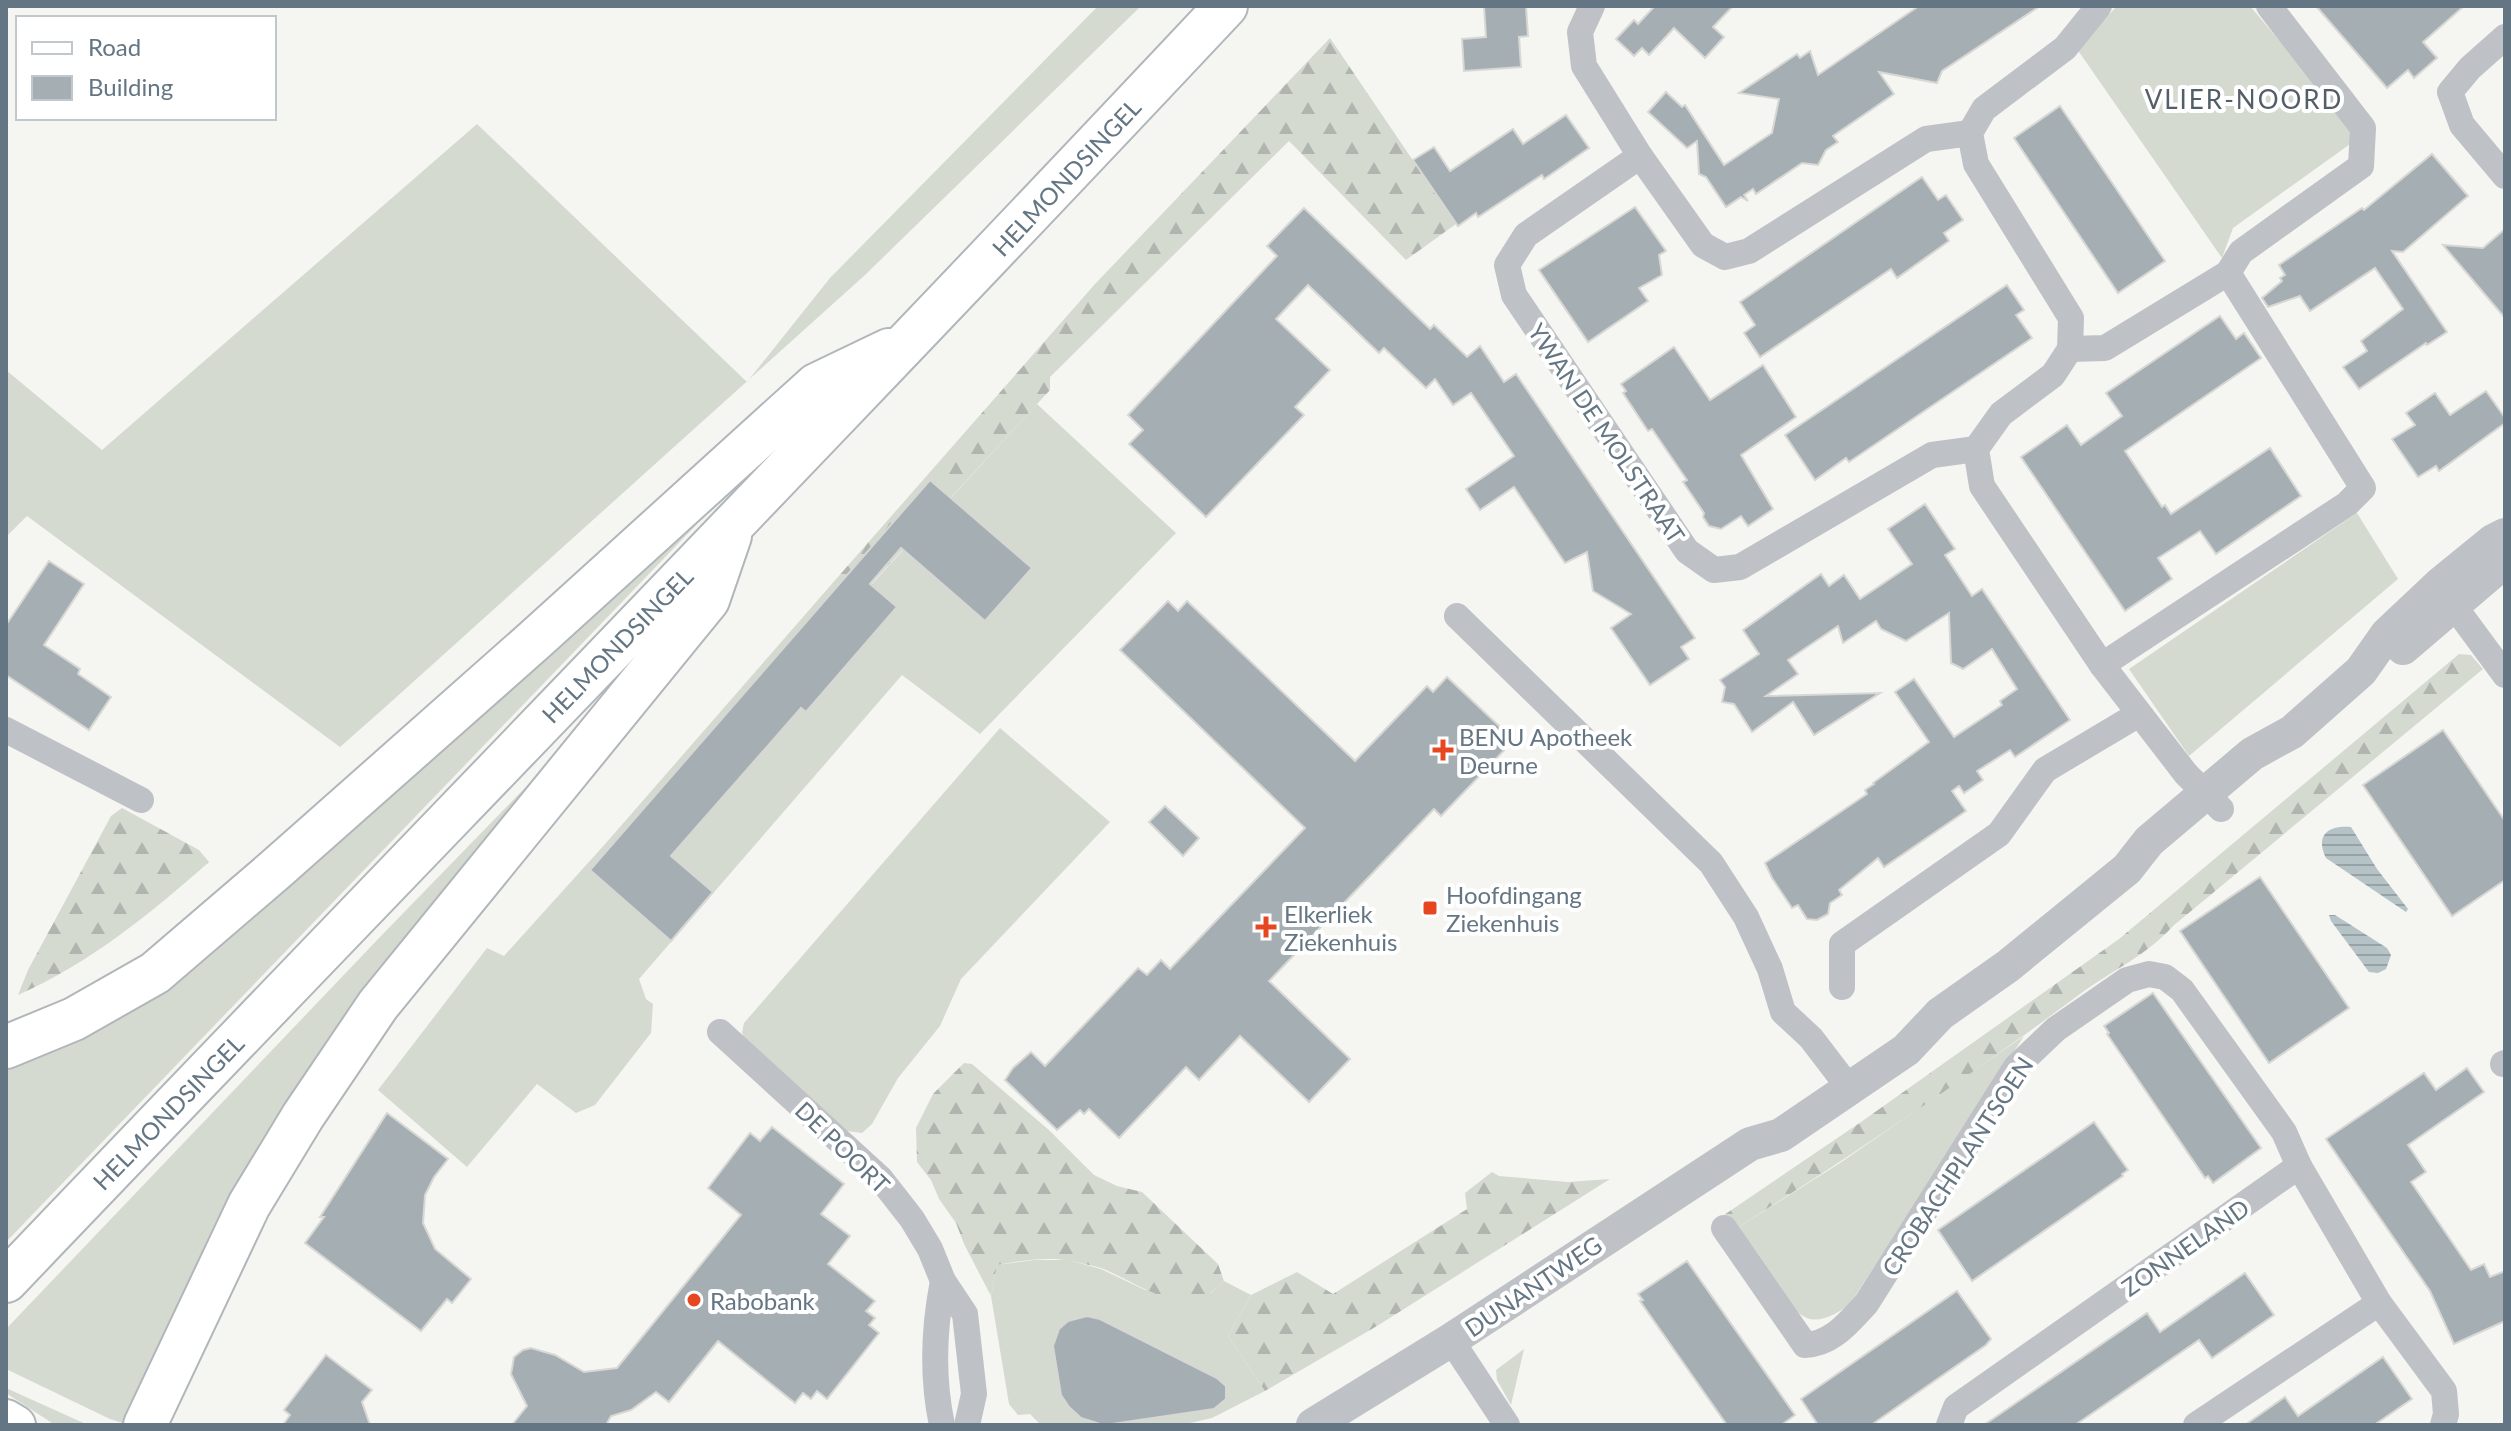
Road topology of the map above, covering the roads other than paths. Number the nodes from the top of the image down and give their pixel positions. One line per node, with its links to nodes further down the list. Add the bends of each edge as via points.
1 (1226, 6): 10 (main road, HELMONDSINGEL)
2 (1592, 6): 7 (street, via 1580,32 1584,66)
3 (2099, 6): 6 (street, via 2065,48 1984,109)
4 (2269, 6): 9 (street, via 2363,128 2361,166 2241,252)
5 (2505, 37): 8 (street, via 2450,92 2462,125)
6 (1970, 133): 7 (street, via 1926,139 1749,251 1725,257 1703,245); 11 (street, via 1976,164 2071,318)
7 (1640, 156): 12 (street, YWAN DE MOLSTRAAT, via 1526,235 1507,265 1514,295 1687,551 1714,570 1740,567 1932,455)
8 (2505, 176)
9 (2228, 273): 11 (street, via 2105,348); 18 (street, via 2363,488 2347,504)
10 (915, 337): 13 (main road, HELMONDSINGEL); 26 (main road, via 816,385 155,973 74,1019)
11 (2070, 349): 12 (street, via 2053,375 2001,414)
12 (1976, 449): 18 (street, via 1982,486)
13 (733, 526): 30 (main road, HELMONDSINGEL); 36 (main road, via 708,600 378,1005 303,1116 249,1205)
14 (2505, 535): 16 (street, DUNANTWEG, via 2493,541)
15 (2505, 561): 16 (street, DUNANTWEG)
16 (2447, 595): 19 (street); 23 (street, DUNANTWEG, via 2396,653 2361,671 2292,732 2267,769)
17 (1457, 616): 27 (street, via 1711,863 1746,917 1783,1012)
18 (2102, 665): 20 (street)
19 (2505, 675)
20 (2139, 714): 23 (street); 24 (street, via 2045,770 1999,834 1842,944)
21 (6, 730): 22 (street)
22 (141, 800)
23 (2212, 801): 27 (street, DUNANTWEG, via 2164,856 2127,869 1940,1014 1894,1033)
24 (1842, 987)
25 (720, 1032): 31 (street, DE POORT, via 880,1178 912,1219)
26 (6, 1047)
27 (1844, 1080): 33 (street, DUNANTWEG, via 1781,1135 1750,1144)
28 (2299, 1166): 29 (street, CROBACHPLANTSOEN, via 2284,1132 2182,990 2165,977 2149,974 2127,980 2056,1029 2016,1067 1866,1304 1820,1344 1805,1345); 32 (street); 41 (street, ZONNELAND, via 1956,1407)
29 (1724, 1228)
30 (6, 1281)
31 (943, 1281): 37 (street, via 935,1320); 38 (street, DE POORT, via 965,1314 974,1394)
32 (2379, 1303): 42 (street); 43 (street, via 2444,1391)
33 (1451, 1340): 39 (street, DUNANTWEG); 40 (street)
34 (6, 1419): 35 (main road)
35 (16, 1425)
36 (145, 1425)
37 (942, 1425)
38 (967, 1425)
39 (1313, 1425)
40 (1507, 1425)
41 (1949, 1425)
42 (2196, 1425)
43 (2443, 1425)

